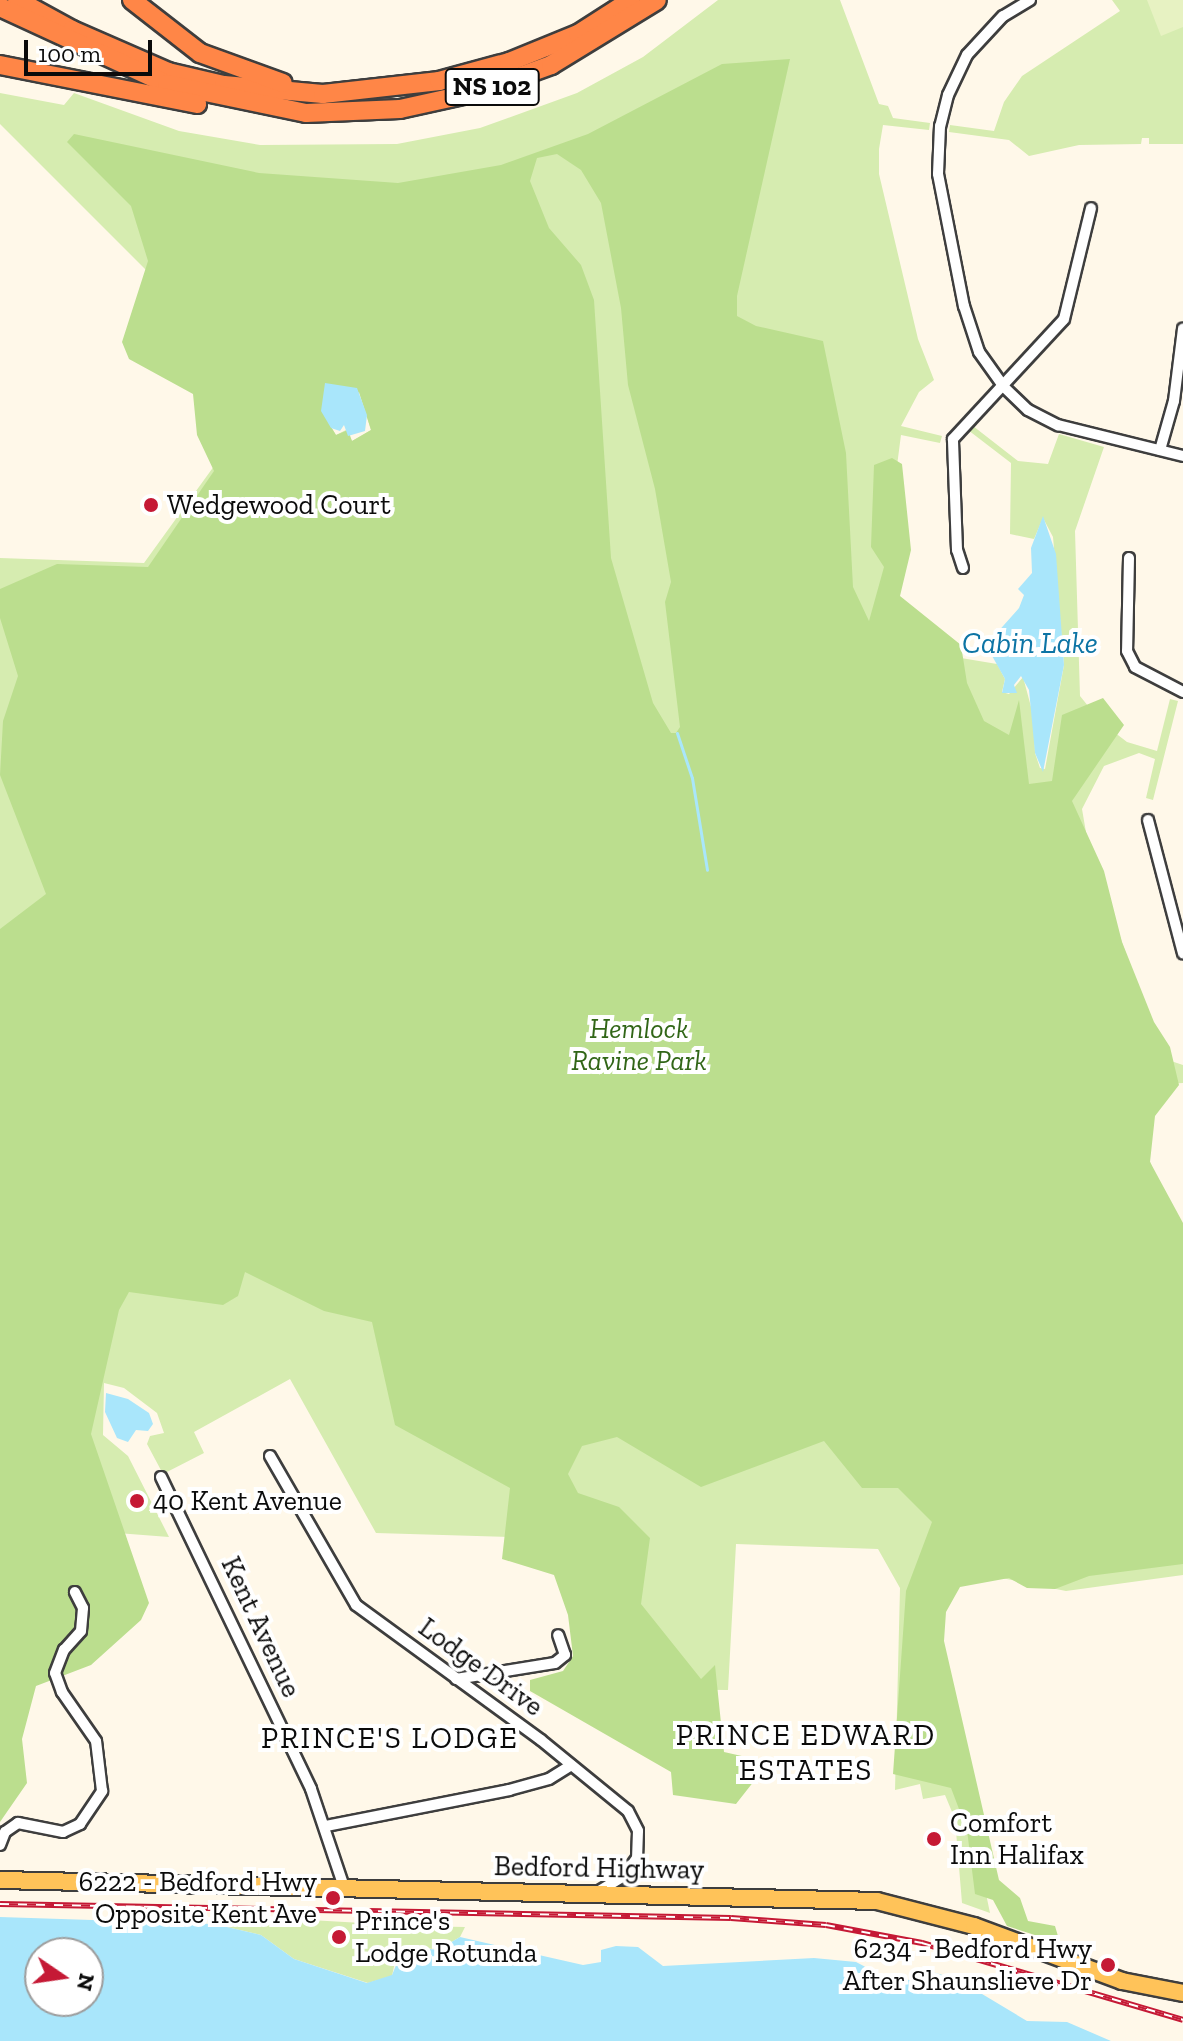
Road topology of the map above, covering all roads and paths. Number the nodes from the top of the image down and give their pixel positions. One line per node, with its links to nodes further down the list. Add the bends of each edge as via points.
1 (17, 0): 8 (highway, NS 102, via 168,72 273,92)
2 (132, 0): 8 (highway, via 200,53 251,75)
3 (631, 0): 8 (highway, NS 102, via 578,34 509,62 439,81)
4 (657, 0): 9 (highway, NS 102, via 551,65 477,92 400,109)
5 (1030, 0): 12 (street, via 1003,16 967,55 940,126 938,174 964,306 979,352)
6 (0, 7): 9 (highway, NS 102, via 132,72 202,94)
7 (0, 65): 9 (highway, via 223,108)
8 (357, 90)
9 (306, 113)
10 (1091, 208): 12 (street, via 1064,319)
11 (1183, 329): 13 (street)
12 (1004, 387): 13 (street, via 1028,410 1058,425); 16 (street, via 953,439 957,550)
13 (1160, 450): 14 (street)
14 (1183, 456)
15 (1129, 558): 17 (street, via 1127,651 1135,667)
16 (963, 568)
17 (1183, 692)
18 (1148, 820): 19 (street)
19 (1183, 953)
20 (270, 1456): 24 (street, Lodge Drive, via 356,1605)
21 (161, 1477): 26 (street, Kent Avenue)
22 (75, 1592): 27 (street, via 83,1608 81,1631 64,1650 55,1673 96,1741 104,1782 99,1800 86,1819 63,1832 18,1823 6,1830)
23 (558, 1635): 24 (street, via 565,1655 555,1663)
24 (456, 1679): 25 (street, Lodge Drive)
25 (571, 1765): 26 (street, via 549,1779 509,1790); 30 (street, Lodge Drive, via 625,1807 638,1831 631,1868)
26 (326, 1826): 29 (street, Kent Avenue)
27 (0, 1845)
28 (0, 1880): 29 (main road, Bedford Highway)
29 (345, 1890): 30 (main road, Bedford Highway)
30 (594, 1894): 31 (main road, Bedford Highway, via 877,1901 965,1923 1122,1981)
31 (1183, 1993)

